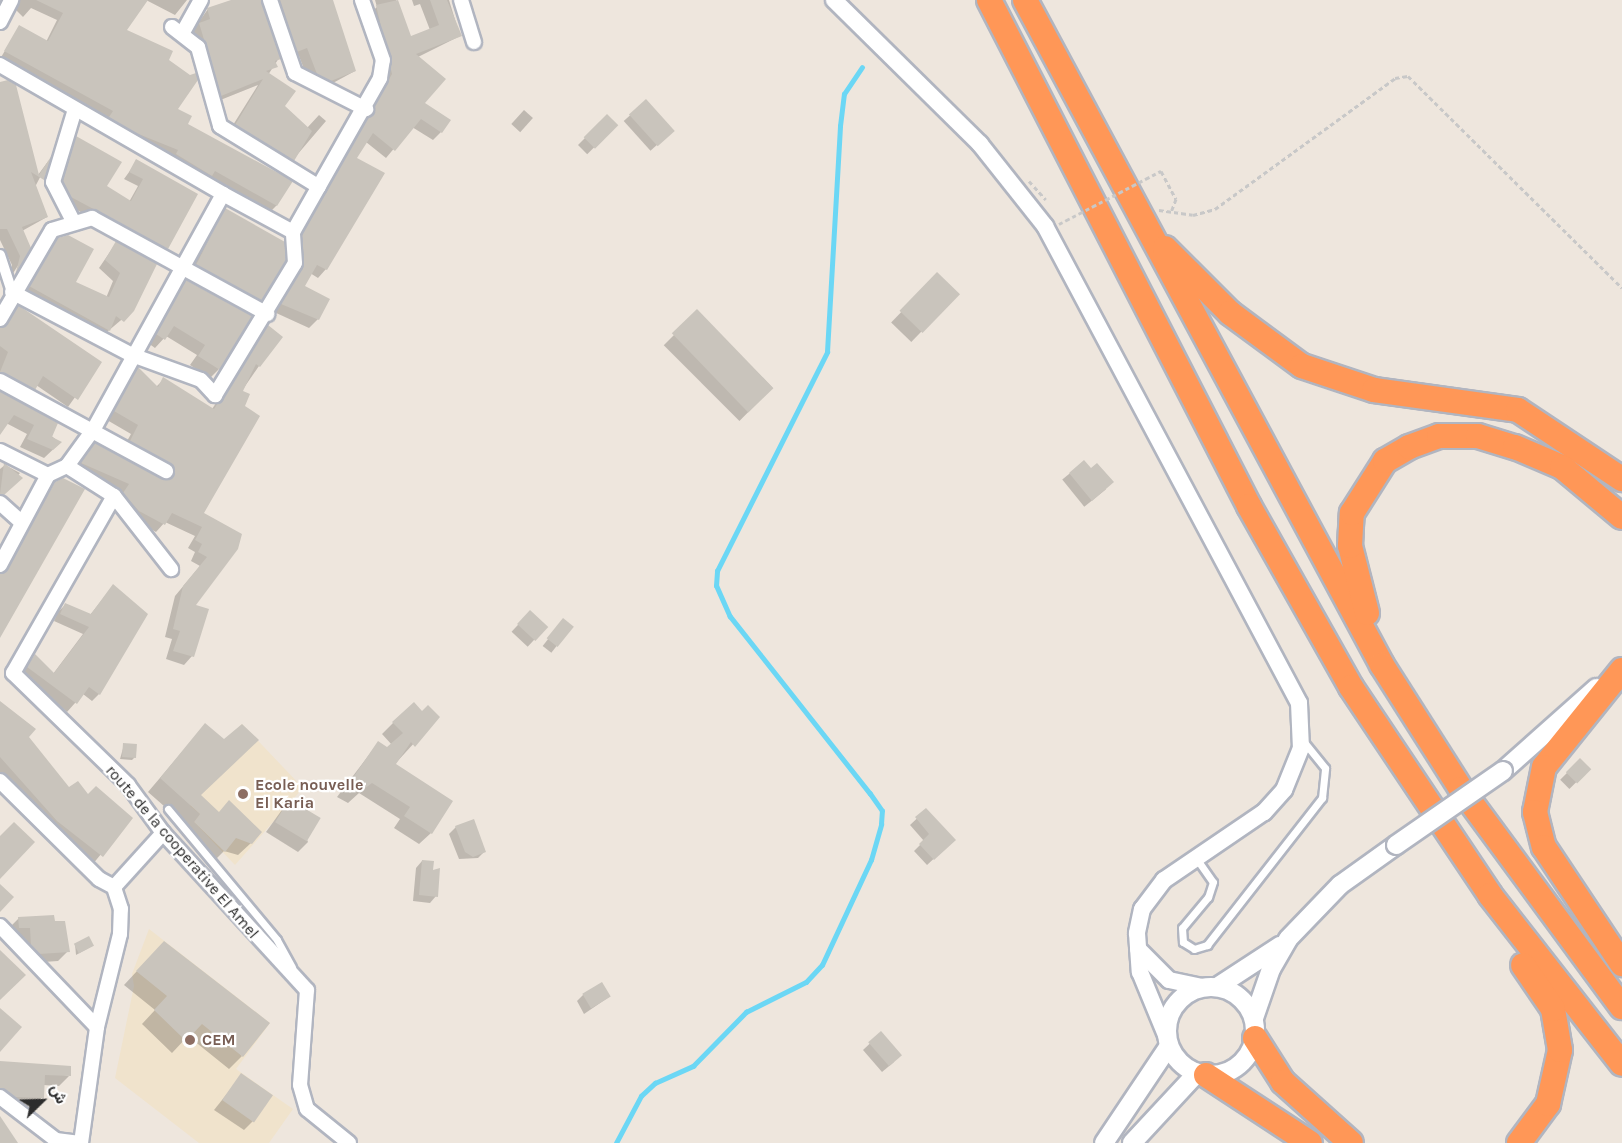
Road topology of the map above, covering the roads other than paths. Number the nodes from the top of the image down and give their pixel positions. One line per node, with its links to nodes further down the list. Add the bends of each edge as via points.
1 (11, 0): 9 (street)
2 (201, 0): 14 (street, via 177,30 198,47 220,126)
3 (270, 0): 12 (street, via 295,73)
4 (362, 0): 12 (street, via 383,60)
5 (461, 0): 10 (street)
6 (834, 0): 45 (street, via 980,144 1045,226 1293,689)
7 (989, 0): 51 (highway, via 1299,599 1351,687)
8 (1025, 0): 18 (highway)
9 (0, 22)
10 (474, 42)
11 (0, 65): 13 (street)
12 (366, 109): 14 (street)
13 (75, 110): 15 (street); 16 (street, via 54,170)
14 (319, 187): 20 (street)
15 (223, 194): 20 (street); 22 (street)
16 (60, 204): 17 (street); 19 (street)
17 (74, 224): 19 (street); 22 (street, via 92,218)
18 (1145, 228): 33 (highway, via 1230,313 1302,366 1374,390 1518,410); 41 (highway)
19 (52, 230): 23 (street)
20 (293, 232): 24 (street, via 295,263)
21 (0, 255): 23 (street)
22 (181, 267): 24 (street); 26 (street)
23 (12, 292): 25 (street); 26 (street)
24 (267, 314): 26 (street, via 215,395 201,380)
25 (0, 319)
26 (132, 355): 28 (street)
27 (0, 381): 28 (street)
28 (93, 430): 30 (street); 31 (street)
29 (0, 450): 32 (street)
30 (67, 465): 32 (street); 34 (street)
31 (166, 471)
32 (48, 476): 37 (street)
33 (1622, 479)
34 (114, 496): 39 (street); 44 (street, via 17,661 13,673)
35 (0, 502): 37 (street)
36 (1622, 517): 41 (highway, via 1562,467 1478,436 1439,436 1385,461 1352,513 1350,546)
37 (20, 521): 38 (street)
38 (2, 555)
39 (171, 569)
40 (1622, 658): 53 (main road, bridge, via 1588,696 1503,771 1340,885)
41 (1382, 664): 58 (highway, via 1461,789)
42 (1622, 670): 55 (highway, via 1544,767 1535,812 1544,848)
43 (0, 678): 44 (street)
44 (19, 683): 48 (street, route de la cooperative El Amel, via 128,785)
45 (1302, 740): 49 (street, via 1292,777 1275,802); 49 (lane, via 1325,768 1322,798 1207,945 1194,950 1183,942 1182,928 1208,897 1213,882)
46 (0, 781): 50 (street, via 99,879)
47 (168, 809): 56 (lane, via 277,940)
48 (163, 833): 50 (street); 56 (street, route de la cooperative El Amel)
49 (1196, 858): 54 (street, via 1148,898 1139,921)
50 (114, 886): 59 (street, via 121,909 120,934)
51 (1490, 895): 62 (highway); 71 (highway, via 1496,928 1548,998 1560,1036 1548,1104)
52 (0, 926): 59 (street)
53 (1288, 939): 57 (main road); 60 (main road, via 1264,985)
54 (1138, 948): 57 (street, via 1169,980); 61 (street, via 1143,984)
55 (1622, 964)
56 (297, 976): 66 (street, route de la cooperative El Amel, via 310,1006 300,1085 307,1109)
57 (1210, 987): 60 (main road, via 1240,997); 61 (main road, via 1174,1006)
58 (1622, 1007)
59 (97, 1026): 65 (street)
60 (1254, 1028): 63 (main road, via 1248,1056 1234,1069); 70 (highway, via 1283,1082)
61 (1168, 1043): 63 (main road, via 1180,1063); 67 (main road)
62 (1622, 1064)
63 (1201, 1074): 68 (main road); 69 (highway)
64 (0, 1097): 65 (street, via 56,1140)
65 (81, 1143)
66 (349, 1143)
67 (1104, 1143)
68 (1132, 1143)
69 (1310, 1143)
70 (1351, 1143)
71 (1519, 1143)

